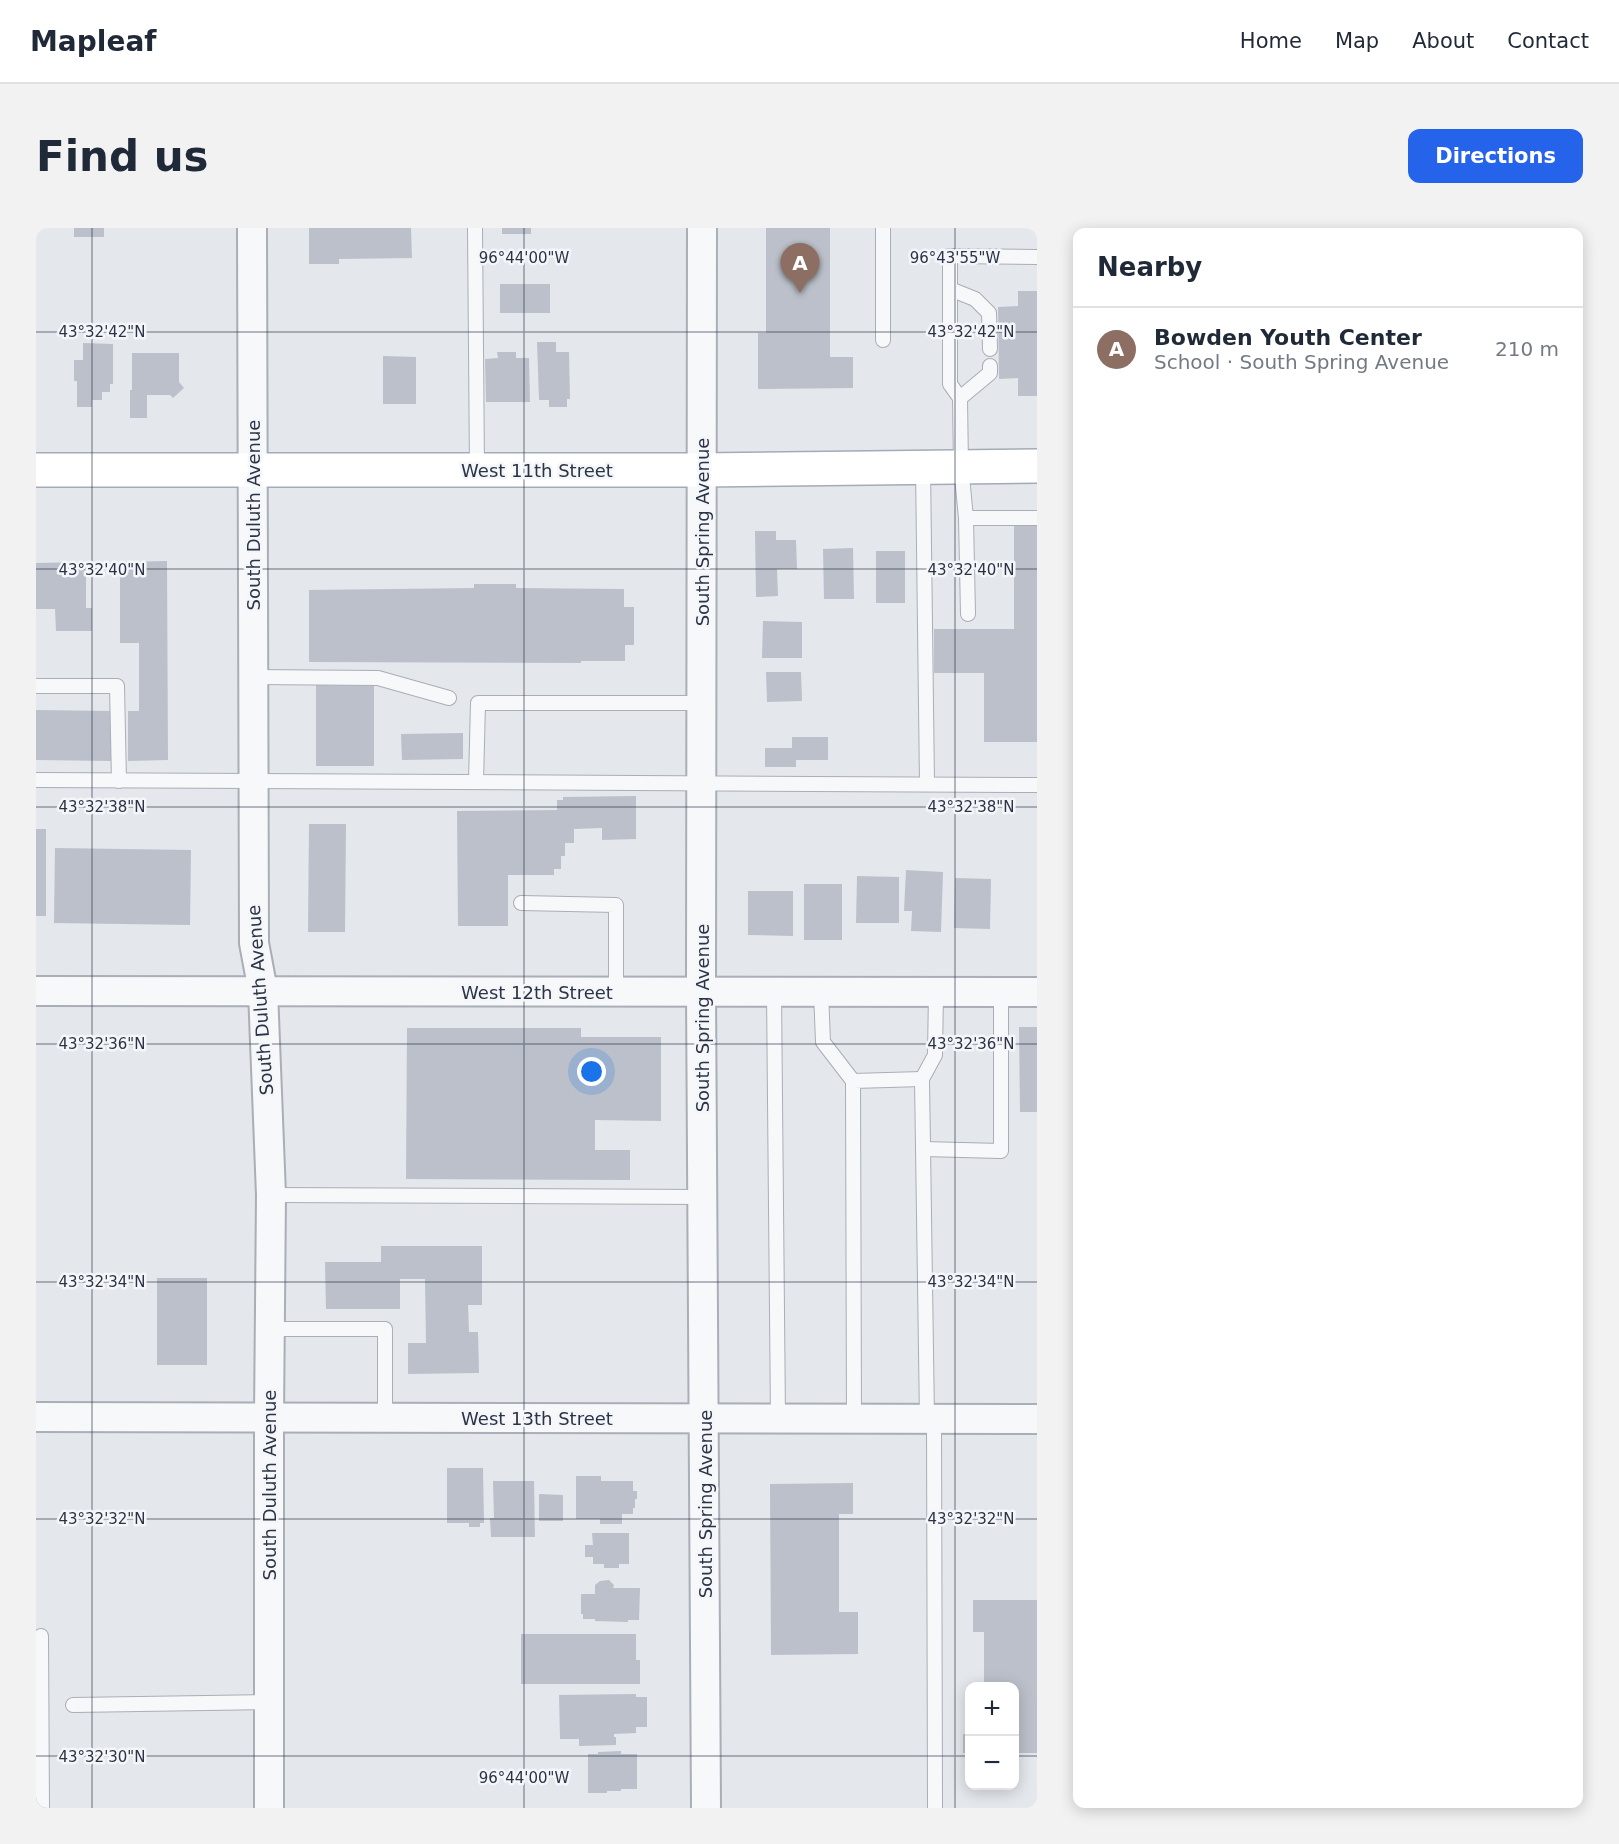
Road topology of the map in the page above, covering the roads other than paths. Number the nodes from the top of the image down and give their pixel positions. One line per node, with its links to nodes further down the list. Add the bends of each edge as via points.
1 (252, 228): 14 (street, South Duluth Avenue)
2 (475, 228): 16 (lane)
3 (702, 228): 17 (street, South Spring Avenue)
4 (883, 228): 7 (lane)
5 (1037, 257): 6 (lane, via 950,256)
6 (950, 289): 8 (lane, via 975,299 989,313); 10 (lane, via 950,384)
7 (883, 340)
8 (990, 349)
9 (990, 366): 10 (lane, via 990,373)
10 (960, 398): 11 (lane)
11 (961, 466): 12 (main road, West 11th Street); 13 (main road, West 11th Street); 18 (lane)
12 (1037, 466)
13 (923, 467): 17 (main road, West 11th Street); 30 (lane)
14 (253, 469): 15 (main road, West 11th Street); 16 (main road, West 11th Street); 21 (street, South Duluth Avenue)
15 (36, 470)
16 (477, 470): 17 (main road, West 11th Street)
17 (701, 470): 24 (street, South Spring Avenue)
18 (966, 518): 19 (lane); 20 (lane)
19 (1037, 518)
20 (969, 614)
21 (253, 677): 23 (lane, via 378,678); 27 (street, South Duluth Avenue)
22 (36, 686): 26 (lane, via 117,686)
23 (449, 698)
24 (701, 703): 28 (lane, via 478,703); 29 (street, South Spring Avenue)
25 (36, 780): 26 (lane)
26 (120, 781): 27 (lane)
27 (254, 782): 28 (lane); 34 (street, South Duluth Avenue, via 254,943)
28 (476, 782): 29 (lane)
29 (701, 782): 30 (lane); 37 (street, South Spring Avenue)
30 (927, 784): 31 (lane)
31 (1037, 785)
32 (521, 903): 36 (lane, via 616,904)
33 (36, 991): 34 (street, West 12th Street)
34 (263, 991): 36 (street, West 12th Street); 45 (street, South Duluth Avenue)
35 (821, 991): 38 (street, West 12th Street); 39 (street, West 12th Street); 43 (lane, via 823,1042)
36 (616, 992): 37 (street, West 12th Street)
37 (701, 992): 38 (street, West 12th Street); 46 (street, South Spring Avenue)
38 (774, 992): 52 (lane)
39 (936, 992): 40 (street, West 12th Street); 42 (lane, via 935,1055)
40 (1001, 992): 41 (street, West 12th Street); 44 (lane, via 1001,1151)
41 (1037, 992)
42 (922, 1079): 43 (lane); 44 (lane)
43 (854, 1081): 53 (lane)
44 (923, 1149): 54 (lane)
45 (271, 1195): 46 (lane); 47 (street, South Duluth Avenue)
46 (703, 1197): 51 (street, South Spring Avenue)
47 (269, 1329): 49 (street, South Duluth Avenue); 50 (lane, via 385,1329)
48 (36, 1417): 49 (street, West 13th Street)
49 (269, 1417): 50 (street, West 13th Street); 57 (street, South Duluth Avenue)
50 (385, 1418): 51 (street, West 13th Street)
51 (705, 1419): 52 (street, West 13th Street); 61 (street, South Spring Avenue)
52 (778, 1419): 53 (street, West 13th Street)
53 (854, 1419): 54 (street, West 13th Street)
54 (930, 1419): 55 (street, West 13th Street); 62 (lane)
55 (1037, 1419)
56 (41, 1636): 59 (lane)
57 (269, 1702): 58 (lane); 60 (street, South Duluth Avenue)
58 (73, 1705)
59 (42, 1808)
60 (269, 1808)
61 (706, 1808)
62 (935, 1808)

